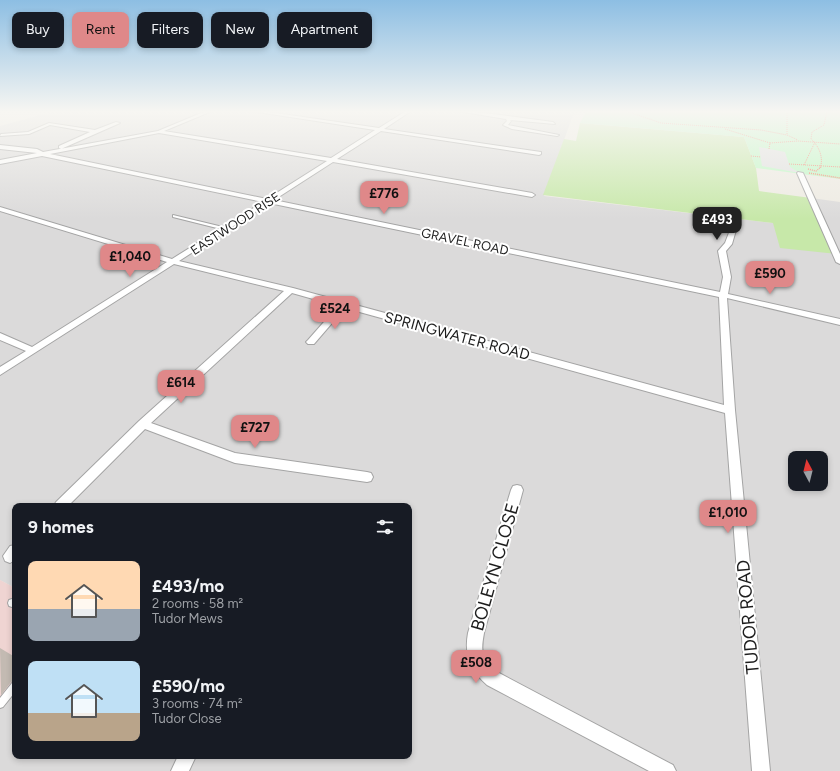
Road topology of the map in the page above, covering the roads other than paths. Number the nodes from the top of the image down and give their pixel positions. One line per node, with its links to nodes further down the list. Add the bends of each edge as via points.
1 (0, 147): 7 (street, GRAVEL ROAD)
2 (59, 147): 7 (street)
3 (78, 147): 7 (street)
4 (252, 147): 9 (street)
5 (353, 147): 9 (street, EASTWOOD RISE)
6 (497, 147): 8 (street)
7 (45, 153): 10 (street); 13 (street, GRAVEL ROAD)
8 (538, 153)
9 (332, 160): 12 (street); 13 (street, EASTWOOD RISE)
10 (0, 162)
11 (801, 171): 19 (street)
12 (532, 196)
13 (270, 200): 17 (street, EASTWOOD RISE); 21 (street, GRAVEL ROAD)
14 (0, 208): 18 (street, SPRINGWATER ROAD)
15 (174, 216): 17 (lane)
16 (731, 226): 21 (street, TUDOR ROAD, via 733,230 722,253 727,272)
17 (226, 229): 18 (street, EASTWOOD RISE)
18 (174, 262): 20 (street, SPRINGWATER ROAD); 26 (street, EASTWOOD RISE)
19 (840, 262)
20 (290, 290): 22 (street, SPRINGWATER ROAD); 29 (street)
21 (723, 294): 23 (street, GRAVEL ROAD); 28 (street, TUDOR ROAD)
22 (343, 305): 25 (street); 28 (street, SPRINGWATER ROAD)
23 (840, 322)
24 (0, 336): 26 (street)
25 (311, 342)
26 (33, 351): 27 (street, EASTWOOD RISE)
27 (0, 372)
28 (730, 410): 38 (street, TUDOR ROAD)
29 (142, 424): 30 (street, via 235,458); 32 (street)
30 (366, 477)
31 (517, 490): 37 (street, BOLEYN CLOSE, via 476,634 473,652 475,661 492,679)
32 (63, 503)
33 (12, 690): 34 (lane)
34 (0, 704)
35 (186, 759): 36 (street)
36 (180, 771)
37 (667, 771)
38 (761, 771)

